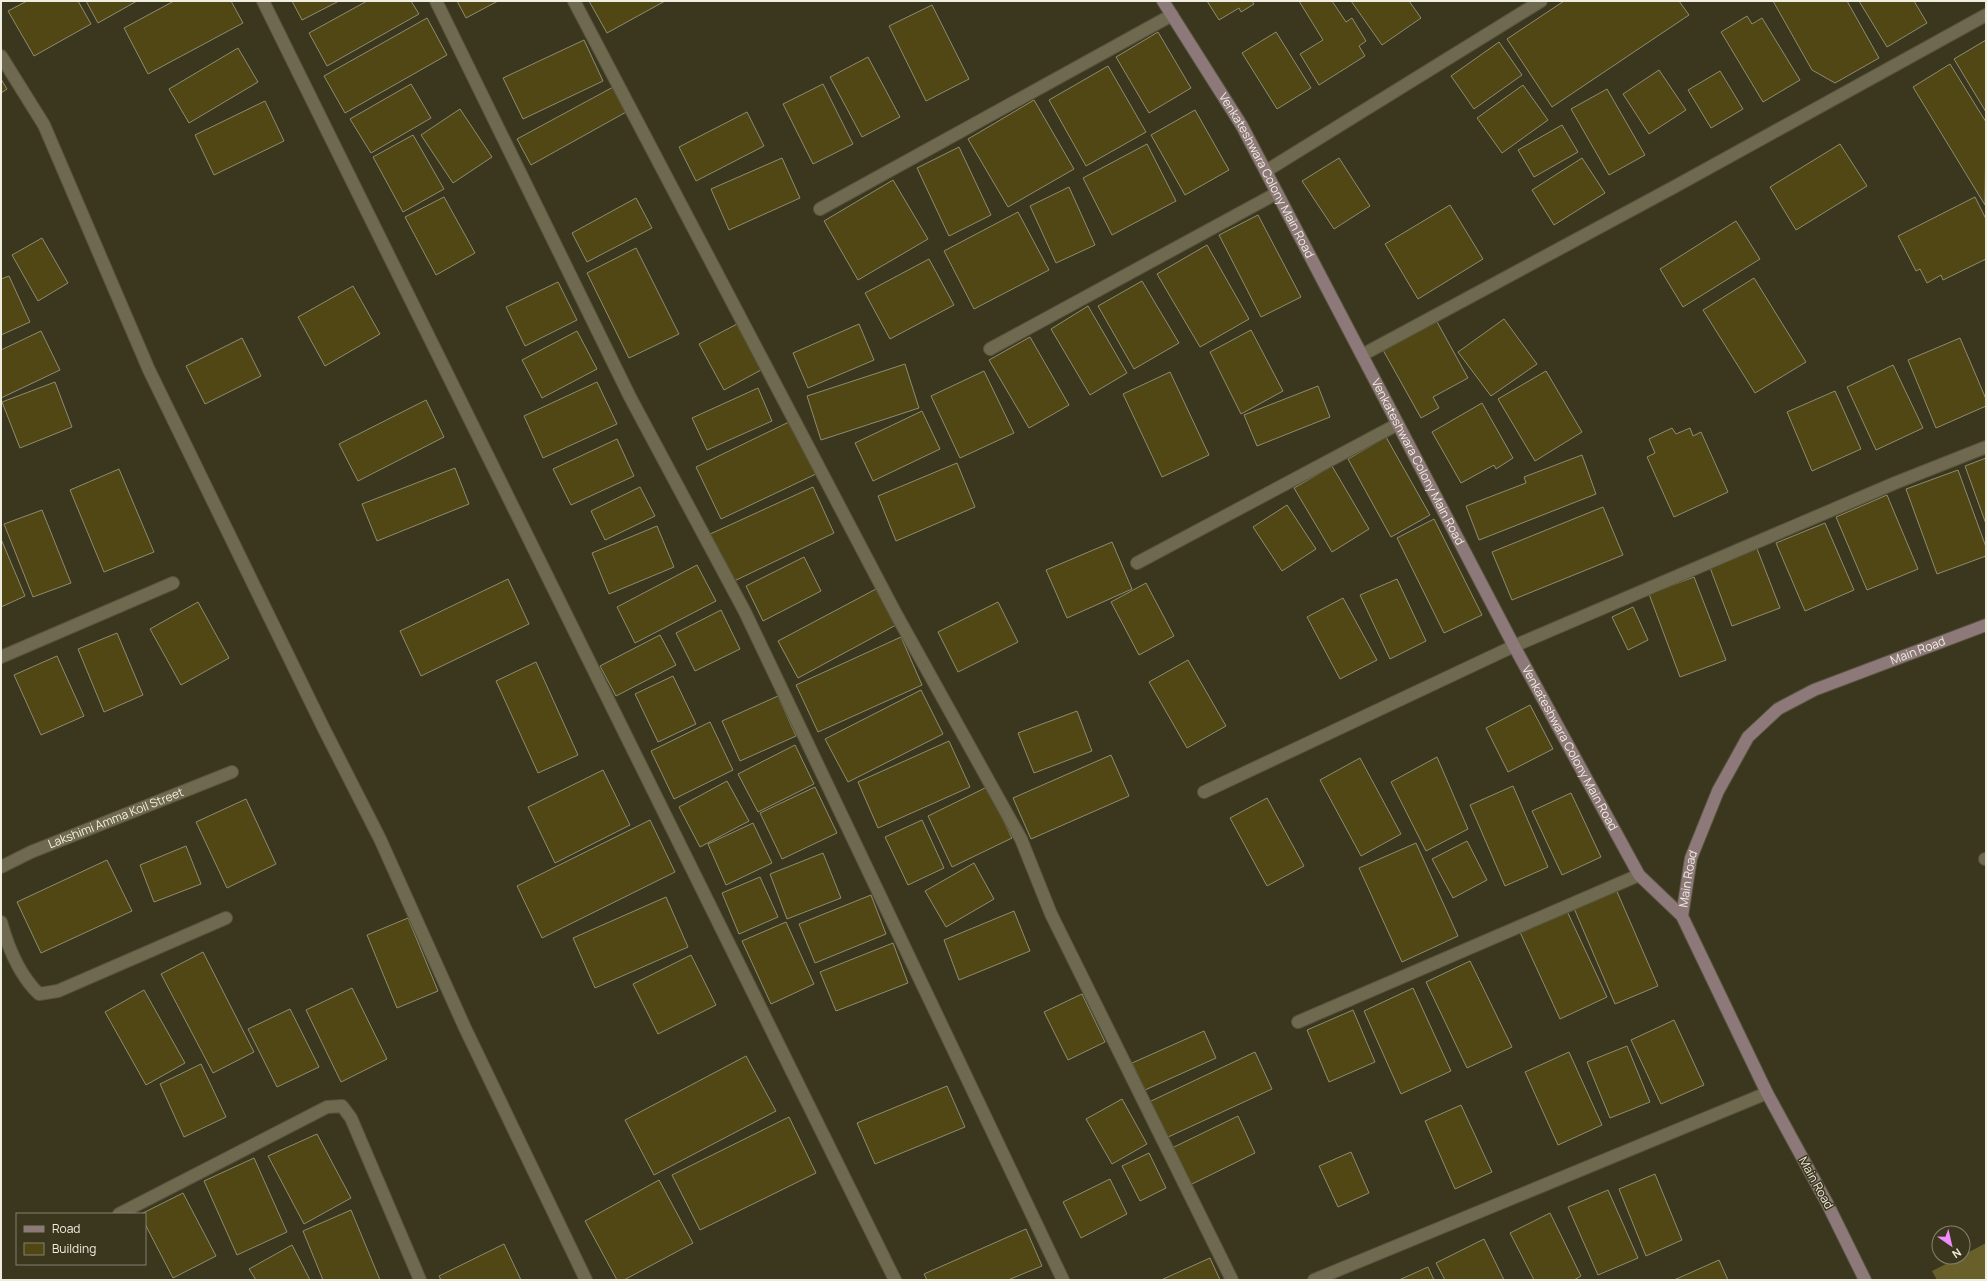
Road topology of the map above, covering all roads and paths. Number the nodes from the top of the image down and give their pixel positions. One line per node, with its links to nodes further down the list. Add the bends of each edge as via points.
1 (264, 1): 34 (street)
2 (436, 1): 35 (street, via 630,397 745,612)
3 (574, 1): 36 (street, via 896,614 1021,839 1051,914)
4 (1163, 1): 6 (street, Venkateshwara Colony Main Road)
5 (1540, 1): 9 (street)
6 (1172, 15): 9 (street, Venkateshwara Colony Main Road, via 1242,126); 11 (street)
7 (1986, 15): 13 (street)
8 (1, 56): 33 (street, via 44,124 149,370 322,727 380,839 465,1028)
9 (1266, 171): 10 (street, Venkateshwara Colony Main Road)
10 (1277, 193): 12 (street); 13 (street, Venkateshwara Colony Main Road)
11 (820, 209)
12 (990, 349)
13 (1362, 355): 14 (street, Venkateshwara Colony Main Road)
14 (1398, 424): 16 (street); 19 (street, Venkateshwara Colony Main Road)
15 (1986, 447): 19 (street, via 1895,483)
16 (1137, 564)
17 (173, 583): 20 (street)
18 (1986, 625): 25 (street, Main Road, via 1814,690 1778,709 1748,737 1718,791 1691,858)
19 (1514, 646): 22 (street); 24 (street, Venkateshwara Colony Main Road)
20 (1, 657)
21 (232, 772): 23 (street, Lakshimi Amma Koil Street, via 31,852)
22 (1204, 792)
23 (1, 867)
24 (1639, 875): 25 (street, Venkateshwara Colony Main Road); 29 (street)
25 (1682, 916): 30 (street, Main Road)
26 (226, 918): 28 (street, via 58,991 39,994 30,985)
27 (1, 922): 28 (street)
28 (4, 943)
29 (1298, 1022)
30 (1767, 1093): 37 (street); 38 (street, Main Road, via 1827,1203)
31 (121, 1213): 32 (street, via 327,1107 342,1106 351,1118)
32 (420, 1280)
33 (586, 1280)
34 (895, 1280)
35 (1063, 1280)
36 (1232, 1280)
37 (1314, 1280)
38 (1865, 1280)

